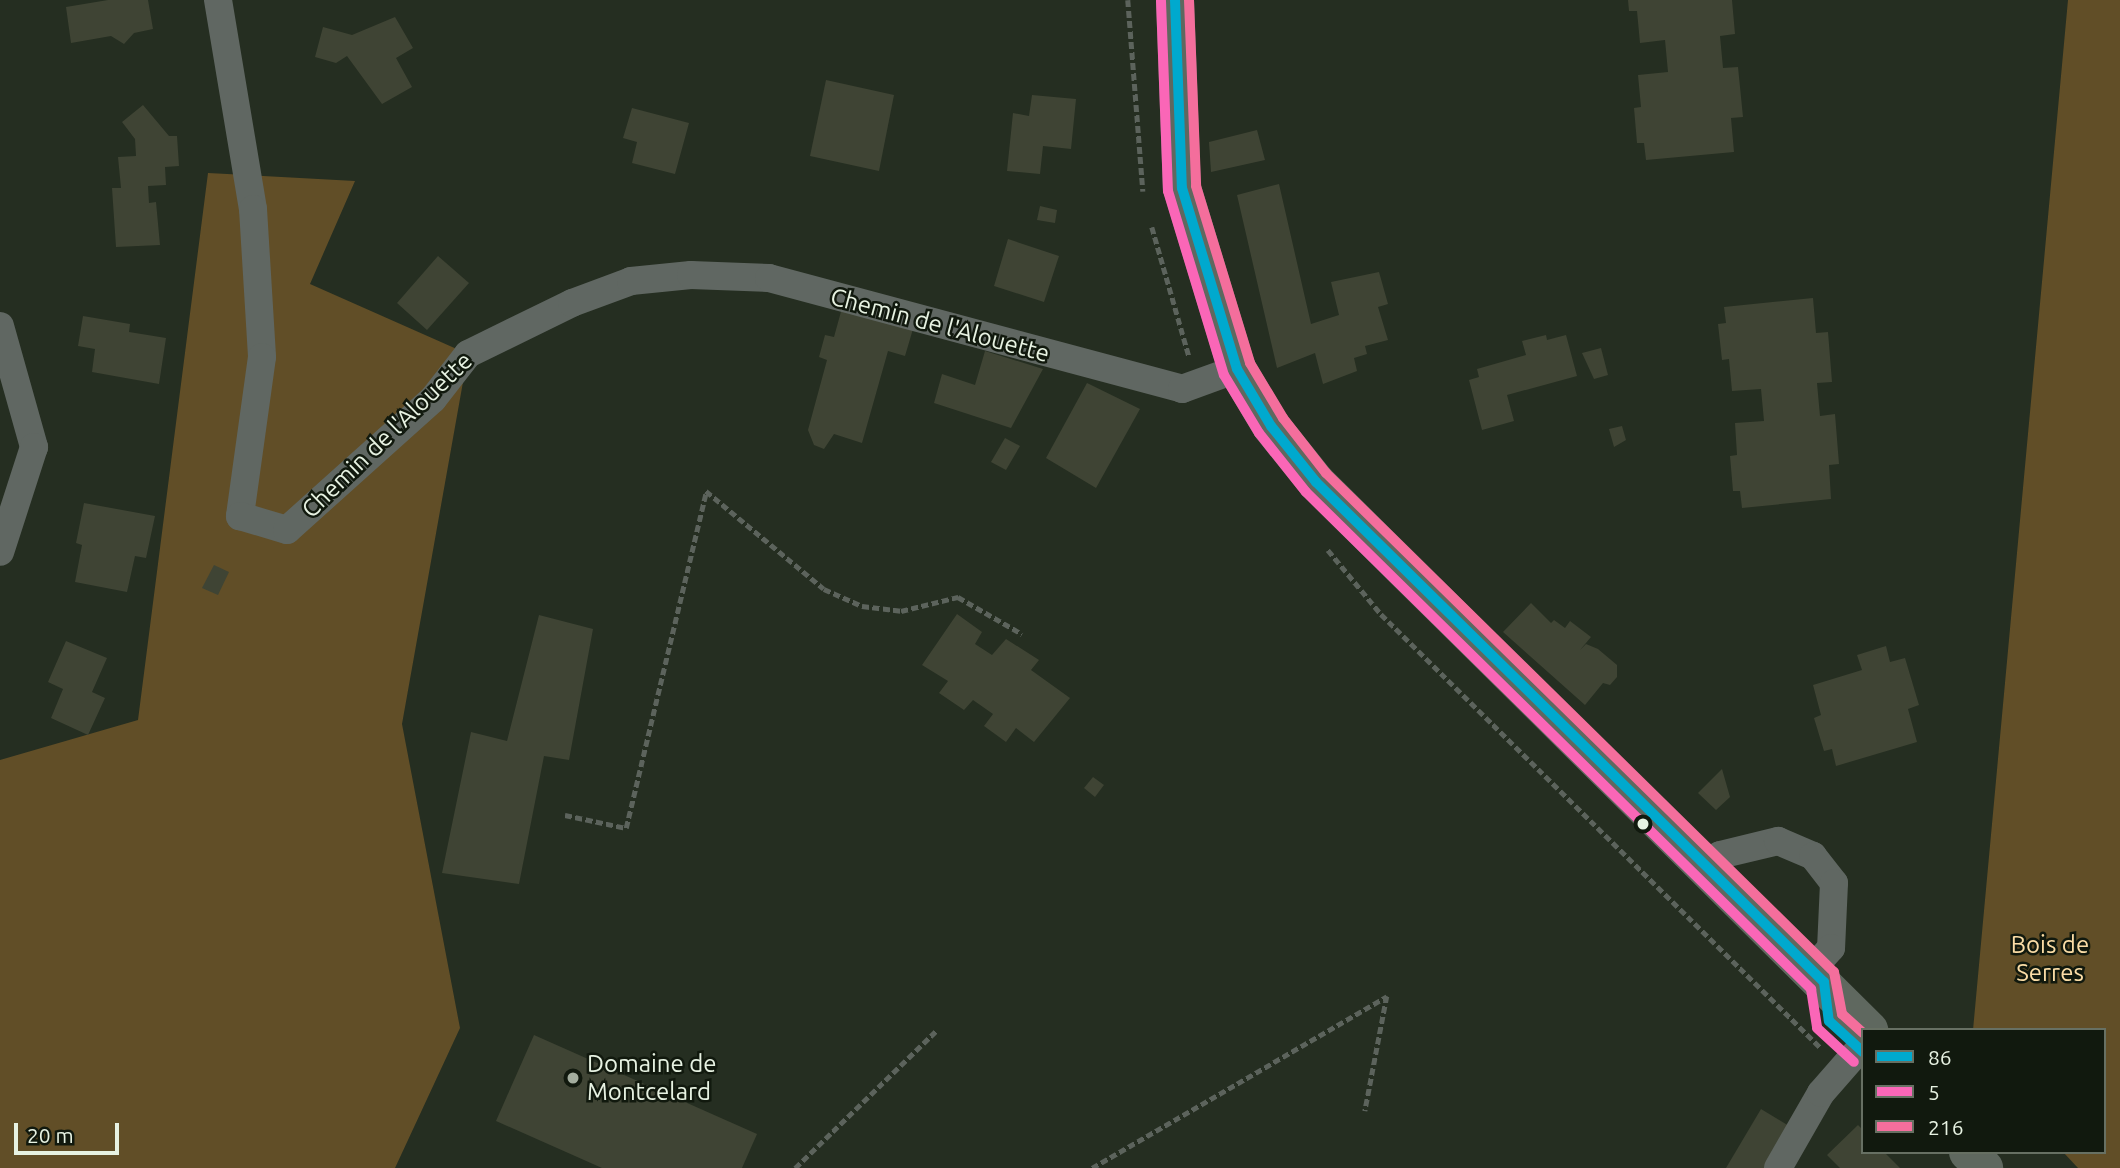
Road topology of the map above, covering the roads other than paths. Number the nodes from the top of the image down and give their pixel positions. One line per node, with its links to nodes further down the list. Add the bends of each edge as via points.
1 (218, 0): 4 (street, Chemin de l'Alouette, via 253,209 262,357 240,516 287,530 433,399 468,354 572,303 631,281 691,275 769,278 1182,389)
2 (1175, 0): 4 (main road, via 1182,188)
3 (0, 326): 5 (street, via 34,447)
4 (1237, 369): 6 (main road, via 1271,426 1316,482)
5 (0, 552)
6 (1707, 868): 7 (main road); 7 (street, via 1720,855 1779,841 1813,856 1834,883 1831,948)
7 (1818, 976): 8 (main road)
8 (1861, 1042)
9 (1861, 1047): 11 (street, via 1821,1093)
10 (1970, 1154): 12 (main road)
11 (1778, 1168)
12 (1984, 1168)

